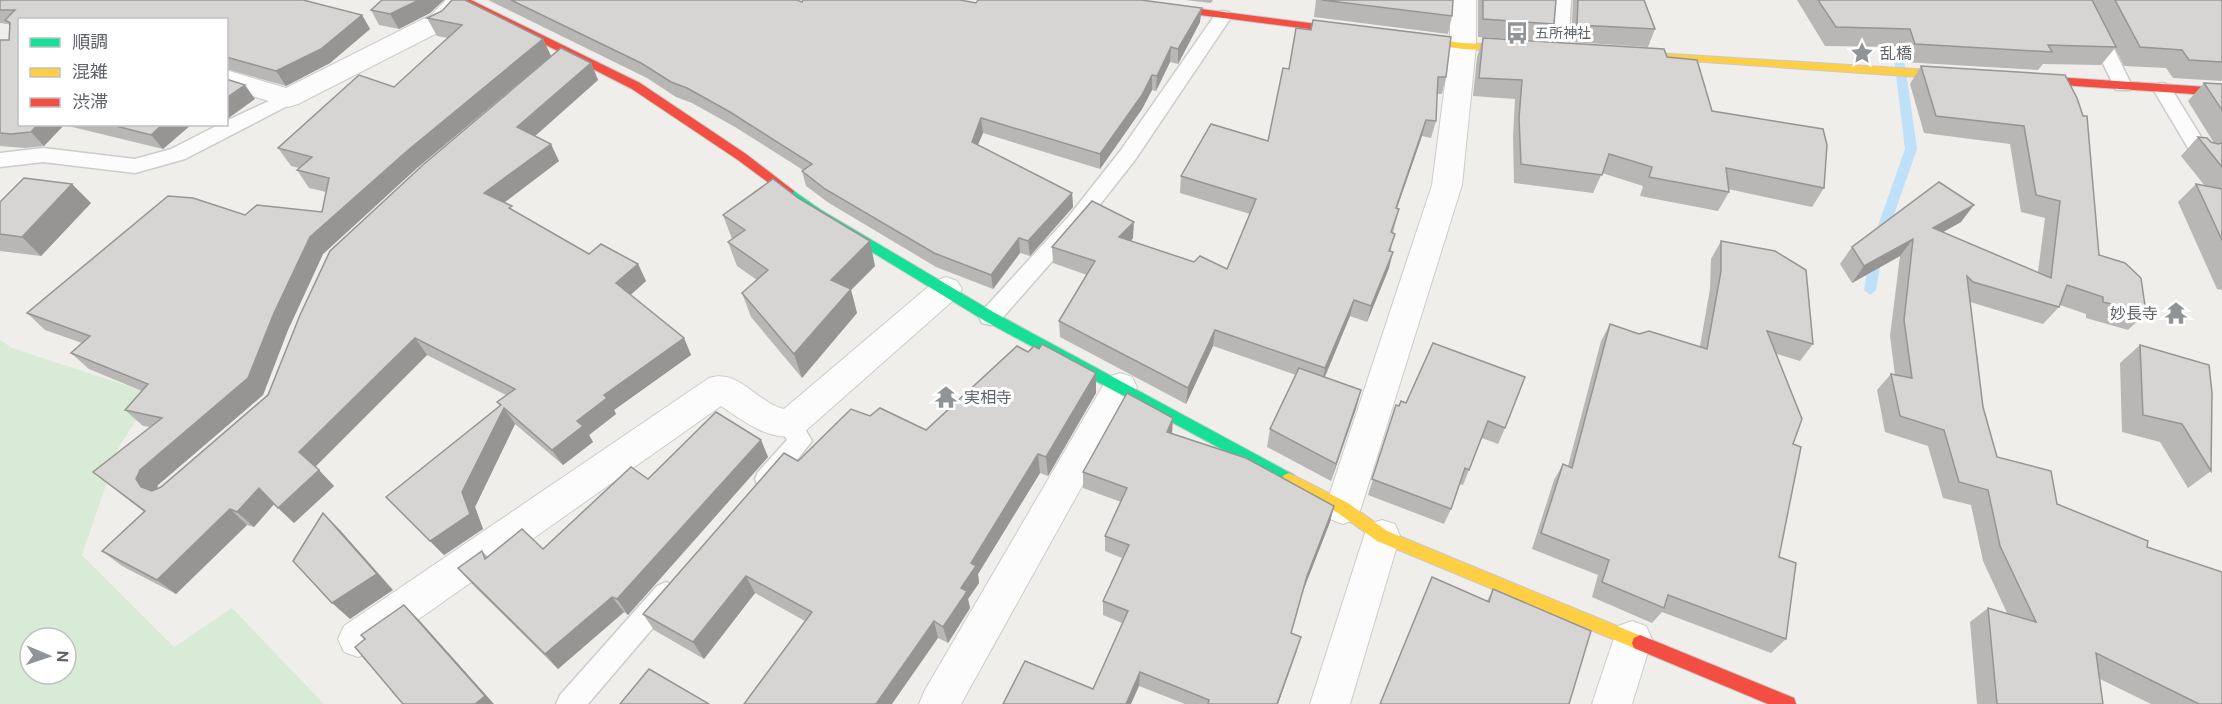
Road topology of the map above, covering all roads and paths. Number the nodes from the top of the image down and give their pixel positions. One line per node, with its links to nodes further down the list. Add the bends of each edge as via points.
1 (461, 0): 11 (street); 20 (street, via 440,21)
2 (1106, 0): 6 (street)
3 (1462, 0): 9 (street)
4 (1562, 0): 10 (lane)
5 (2081, 0): 17 (lane)
6 (1224, 16): 7 (street); 24 (lane, via 1128,155)
7 (1372, 34)
8 (1394, 37): 9 (street)
9 (1463, 46): 10 (street); 28 (street, via 1447,185)
10 (1554, 50)
11 (570, 52): 13 (lane); 23 (street, via 636,86 817,213)
12 (1606, 53): 14 (street)
13 (552, 67)
14 (1975, 77)
15 (2010, 79): 17 (street)
16 (228, 80): 20 (street)
17 (2123, 86): 18 (street)
18 (2162, 89): 19 (street); 21 (lane)
19 (2222, 92)
20 (288, 99): 22 (lane, via 178,154 135,166 43,155)
21 (2201, 153)
22 (0, 160)
23 (946, 289): 24 (street); 26 (street)
24 (990, 317): 25 (street)
25 (1120, 387): 28 (street); 34 (street)
26 (790, 424): 27 (lane, via 800,441); 31 (street, via 767,419 721,388)
27 (754, 493)
28 (1343, 508): 29 (street)
29 (1382, 536): 32 (street); 35 (street)
30 (685, 572): 33 (lane)
31 (358, 639)
32 (1632, 639): 36 (street); 37 (street)
33 (570, 704)
34 (939, 704)
35 (1330, 704)
36 (1612, 704)
37 (1788, 704)

